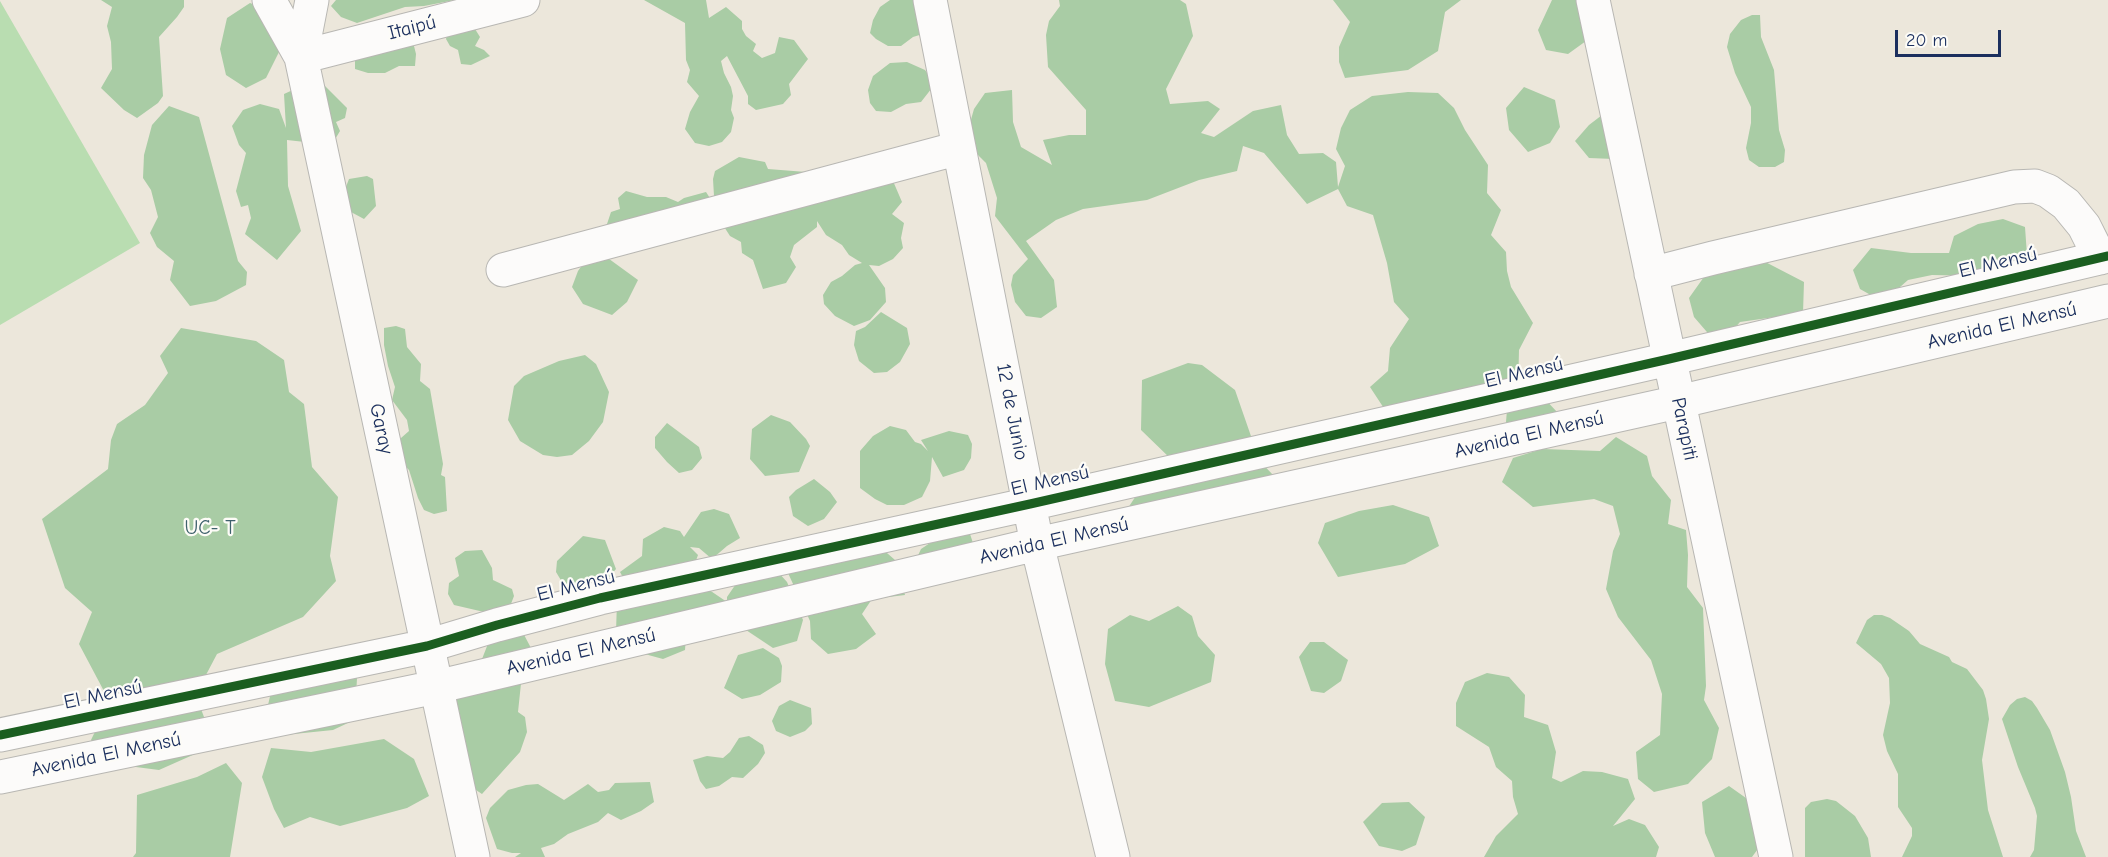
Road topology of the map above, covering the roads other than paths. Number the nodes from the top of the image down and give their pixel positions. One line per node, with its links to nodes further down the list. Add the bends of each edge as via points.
1 (269, 0): 6 (street)
2 (312, 0): 6 (street, Garay)
3 (523, 0): 6 (street, Itaipú)
4 (930, 0): 7 (street, 12 de Junio)
5 (1593, 0): 10 (street, Parapiti)
6 (301, 57): 16 (street, Garay)
7 (959, 148): 9 (street); 14 (street, 12 de Junio)
8 (2104, 257): 10 (street, via 2066,204 2035,186 2014,187); 12 (street, El Mensú)
9 (503, 270)
10 (1651, 274): 12 (street, Parapiti)
11 (2108, 301): 13 (street, Avenida El Mensú)
12 (1670, 359): 13 (street, Parapiti); 14 (street, El Mensú)
13 (1678, 402): 15 (street, Avenida El Mensú); 22 (street, Parapiti)
14 (1030, 504): 15 (street, 12 de Junio); 16 (street, El Mensú, via 600,598)
15 (1037, 544): 17 (street, Avenida El Mensú); 21 (street, 12 de Junio)
16 (428, 646): 17 (street, Garay); 18 (street, El Mensú)
17 (436, 687): 19 (street, Avenida El Mensú); 20 (street, Garay)
18 (0, 735)
19 (0, 777)
20 (473, 857)
21 (1113, 857)
22 (1776, 857)

